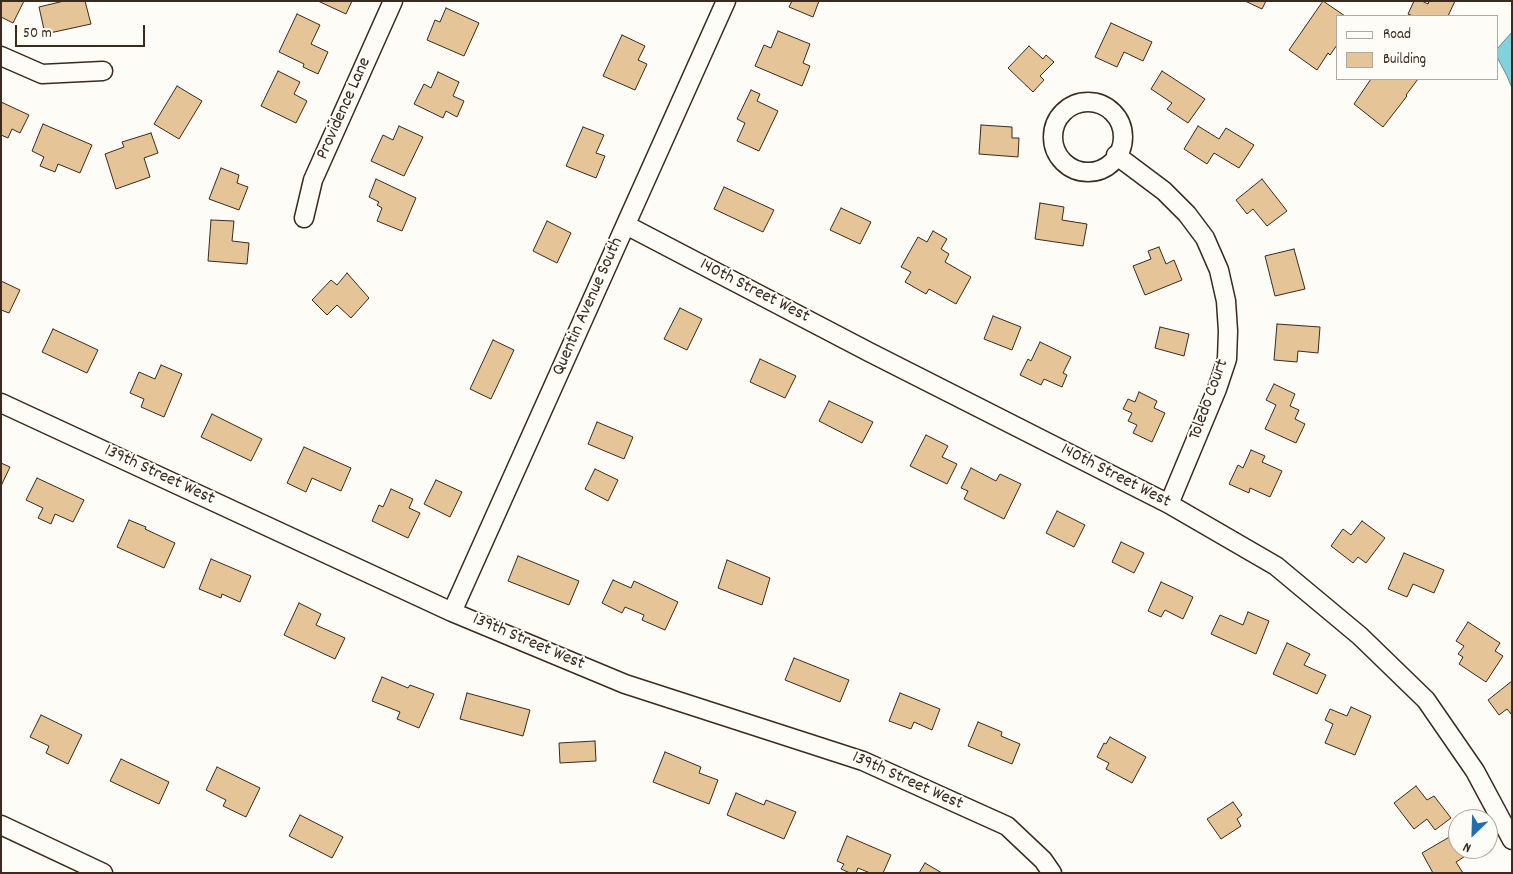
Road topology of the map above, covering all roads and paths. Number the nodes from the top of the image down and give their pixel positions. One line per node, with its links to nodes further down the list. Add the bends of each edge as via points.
1 (393, 1): 6 (street, Providence Lane, via 313,180)
2 (726, 1): 7 (street, Quentin Avenue South)
3 (1, 56): 4 (street, via 42,74)
4 (103, 71)
5 (1116, 155): 9 (street, Toledo Court, via 1164,191 1188,214 1205,238 1219,270 1226,301 1227,359)
6 (304, 218)
7 (626, 225): 9 (street, 140th Street West); 10 (street, Quentin Avenue South)
8 (1, 402): 10 (street, 139th Street West)
9 (1169, 504): 12 (street, 140th Street West, via 1276,566 1360,636 1426,700 1475,771)
10 (452, 612): 14 (street, 139th Street West, via 625,684 863,761 1007,826)
11 (1, 826): 13 (street)
12 (1512, 840)
13 (103, 873)
14 (1052, 873)

